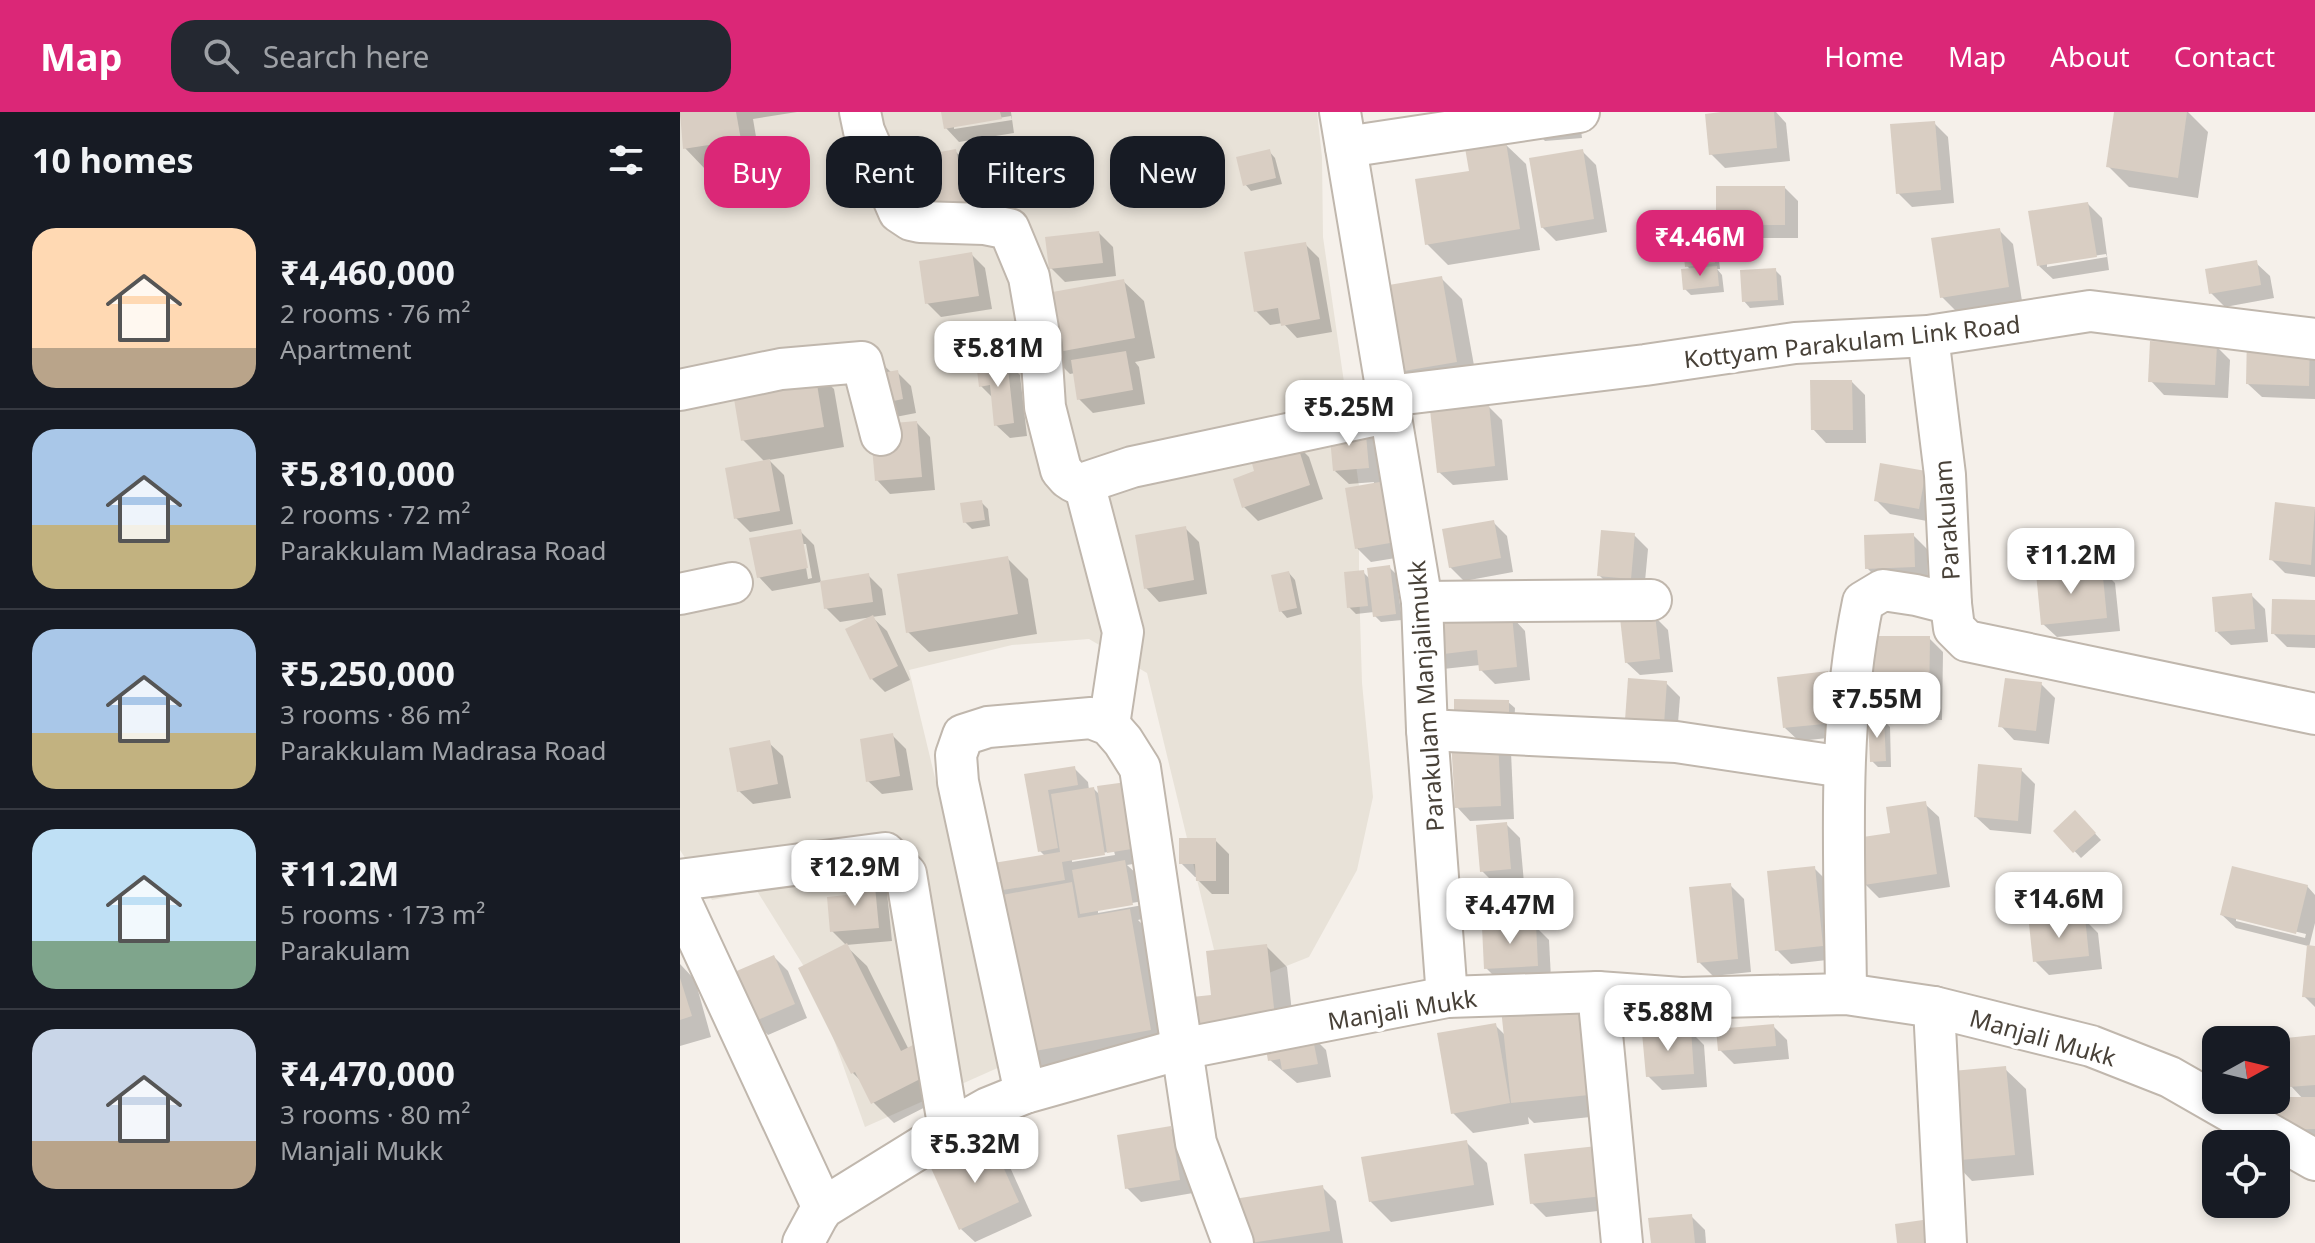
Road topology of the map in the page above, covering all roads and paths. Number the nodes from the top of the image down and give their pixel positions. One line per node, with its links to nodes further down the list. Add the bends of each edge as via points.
1 (860, 112): 9 (street, via 899,212 920,222 1009,229 1029,277 1045,407 1061,470 1074,482)
2 (1579, 112): 3 (street)
3 (1343, 129): 7 (street, Parakulam Manjalimukk)
4 (1928, 336): 5 (street, Kottyam Parakulam Link Road, via 2090,311); 7 (street, Kottyam Parakulam Link Road, via 1795,343); 14 (street, Parakulam, via 1945,475)
5 (2315, 339)
6 (680, 390): 8 (street, via 781,369 862,362)
7 (1390, 404): 9 (street, Kottyam Parakulam Link Road); 13 (street, Parakulam Manjalimukk)
8 (881, 435)
9 (1084, 483): 16 (street, via 1123,632)
10 (732, 583): 11 (street)
11 (680, 594)
12 (1651, 600): 13 (street)
13 (1422, 602): 17 (street, Parakulam Manjalimukk)
14 (1951, 604): 15 (street, via 1954,628 1967,641); 18 (street, Parakulam, via 1883,590 1863,602)
15 (2315, 714)
16 (1109, 725): 25 (street, via 1140,768); 26 (street, via 1091,718 988,727 963,735 956,755)
17 (1427, 730): 18 (street, via 1676,742); 23 (street, Parakulam Manjalimukk)
18 (1844, 767): 22 (street, Parakulam)
19 (680, 880): 27 (street, via 885,853 906,874)
20 (680, 900): 29 (street)
21 (1598, 992): 22 (street, Manjali Mukk, via 1681,998); 23 (street, Manjali Mukk); 31 (street)
22 (1846, 994): 24 (street, Manjali Mukk)
23 (1447, 997): 25 (street, Manjali Mukk)
24 (1934, 1007): 28 (street, Manjali Mukk, via 2091,1046 2170,1077); 32 (street)
25 (1181, 1049): 26 (street, Manjali Mukk); 30 (street, via 1196,1143)
26 (1025, 1093): 27 (street, Manjali Mukk)
27 (949, 1130): 29 (street, Manjali Mukk)
28 (2315, 1160)
29 (821, 1228)
30 (1233, 1243)
31 (1622, 1243)
32 (1946, 1243)

